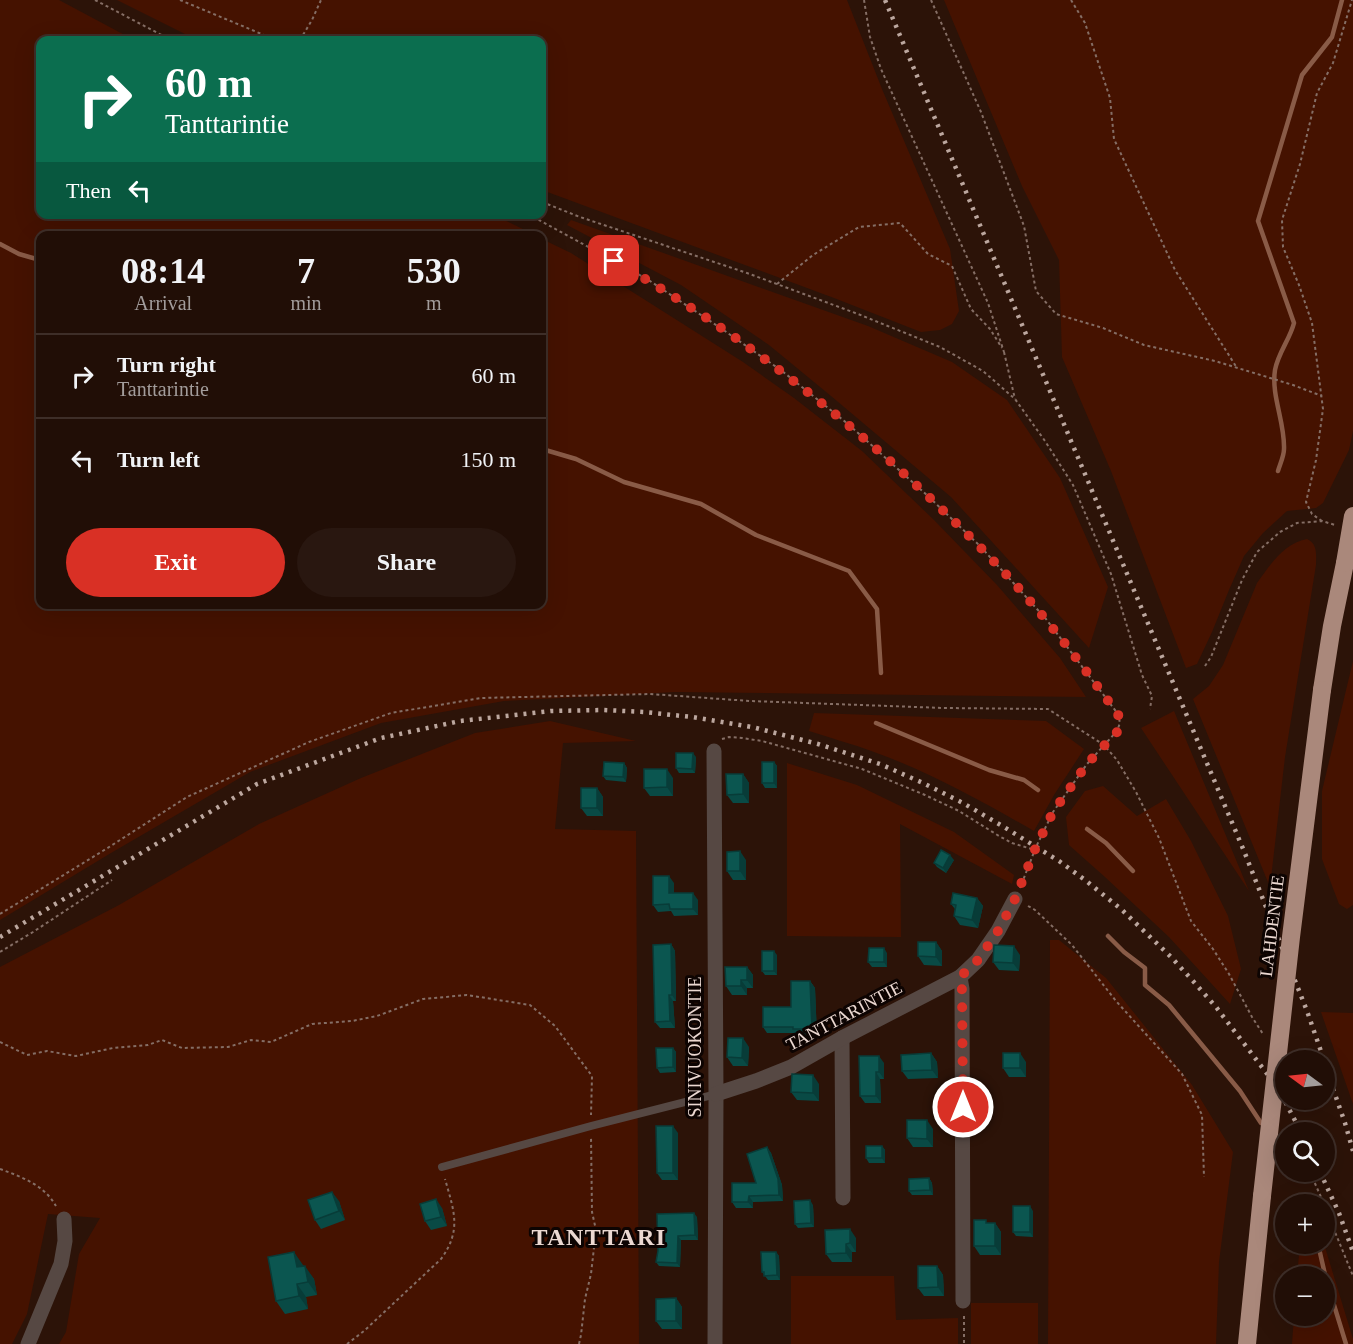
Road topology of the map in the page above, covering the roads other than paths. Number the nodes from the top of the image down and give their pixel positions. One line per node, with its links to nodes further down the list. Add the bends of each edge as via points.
1 (1353, 516): 13 (highway, LAHDENTIE, bridge, via 1322,690)
2 (714, 751): 6 (street, SINIVUOKONTIE)
3 (1015, 899): 4 (street, TANTTARINTIE, via 978,960)
4 (960, 977): 5 (street, TANTTARINTIE); 10 (street)
5 (842, 1038): 6 (street, TANTTARINTIE, via 791,1067); 8 (street)
6 (716, 1094): 7 (lane, TANTTARINTIE); 12 (street, SINIVUOKONTIE)
7 (442, 1167)
8 (843, 1198)
9 (64, 1219): 11 (street, via 61,1264)
10 (963, 1301)
11 (28, 1344)
12 (715, 1344)
13 (1247, 1344)

